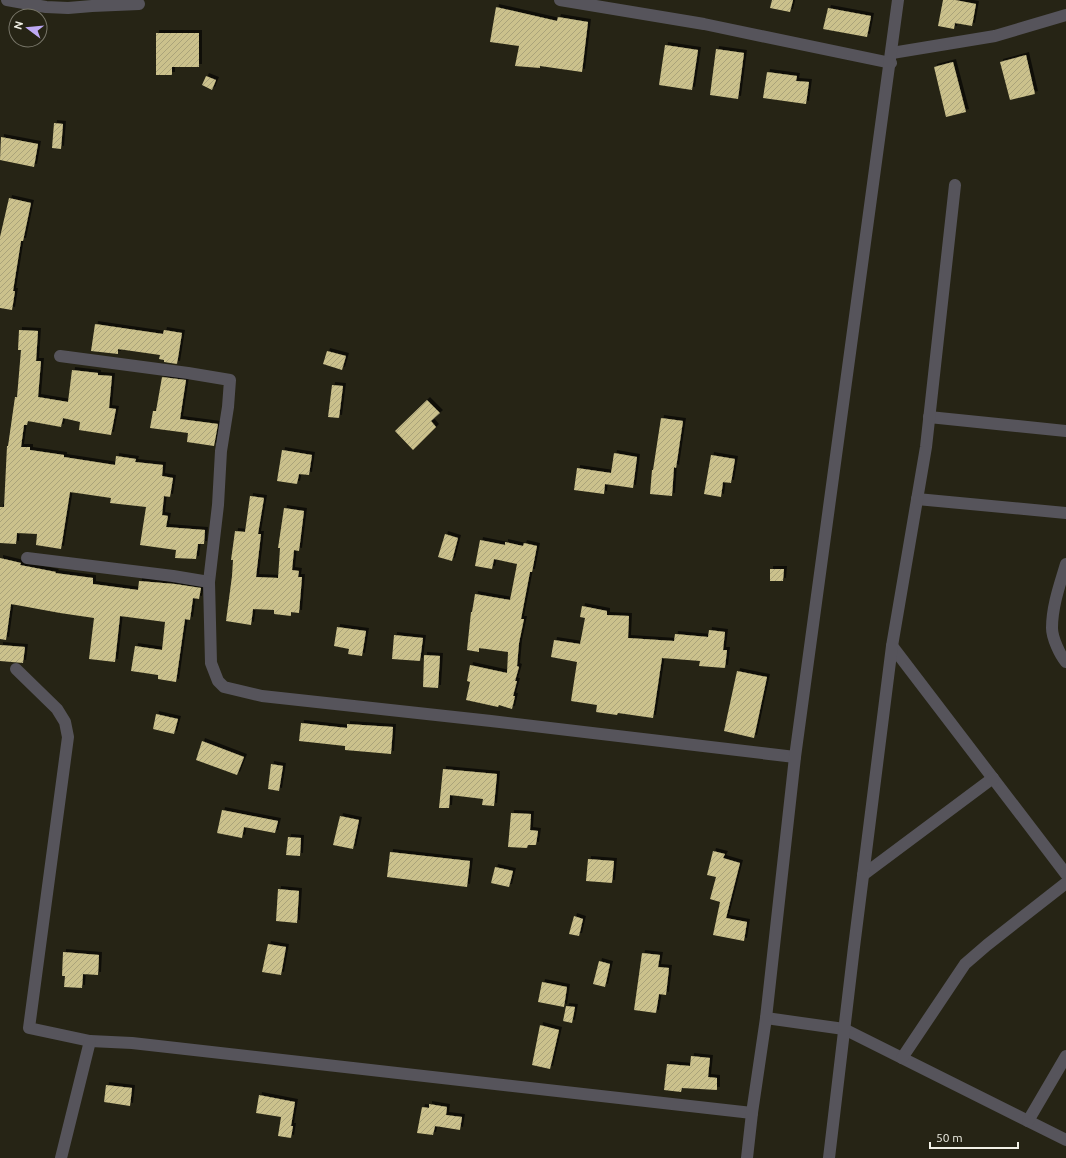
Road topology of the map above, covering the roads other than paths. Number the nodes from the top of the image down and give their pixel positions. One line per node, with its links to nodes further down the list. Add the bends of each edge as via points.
1 (7, 0): 4 (street, via 68,8)
2 (560, 0): 6 (street)
3 (898, 0): 6 (street)
4 (139, 4)
5 (1066, 15): 6 (street, via 995,36)
6 (891, 58): 19 (street)
7 (955, 185): 9 (street)
8 (60, 356): 15 (street, via 230,380)
9 (929, 417): 10 (street); 11 (street)
10 (1066, 431)
11 (917, 499): 12 (street); 16 (street)
12 (1066, 513)
13 (27, 558): 15 (street)
14 (1066, 564): 17 (street, via 1052,630 1060,655)
15 (209, 582): 19 (street, via 211,663 218,681 224,687 262,696)
16 (892, 646): 20 (street); 22 (street)
17 (1066, 662)
18 (16, 669): 26 (street, via 57,709 66,722 68,737 29,1028)
19 (795, 757): 24 (street)
20 (993, 778): 21 (street); 22 (street)
21 (1066, 874)
22 (863, 875): 25 (street)
23 (1066, 883): 28 (street, via 965,964)
24 (766, 1018): 25 (street); 29 (street)
25 (844, 1029): 28 (street); 32 (street)
26 (90, 1041): 29 (street, via 132,1043); 33 (street)
27 (1066, 1056): 30 (street)
28 (902, 1058): 30 (street)
29 (752, 1113): 34 (street)
30 (1028, 1121): 31 (street)
31 (1066, 1140)
32 (831, 1157)
33 (61, 1158)
34 (747, 1158)

